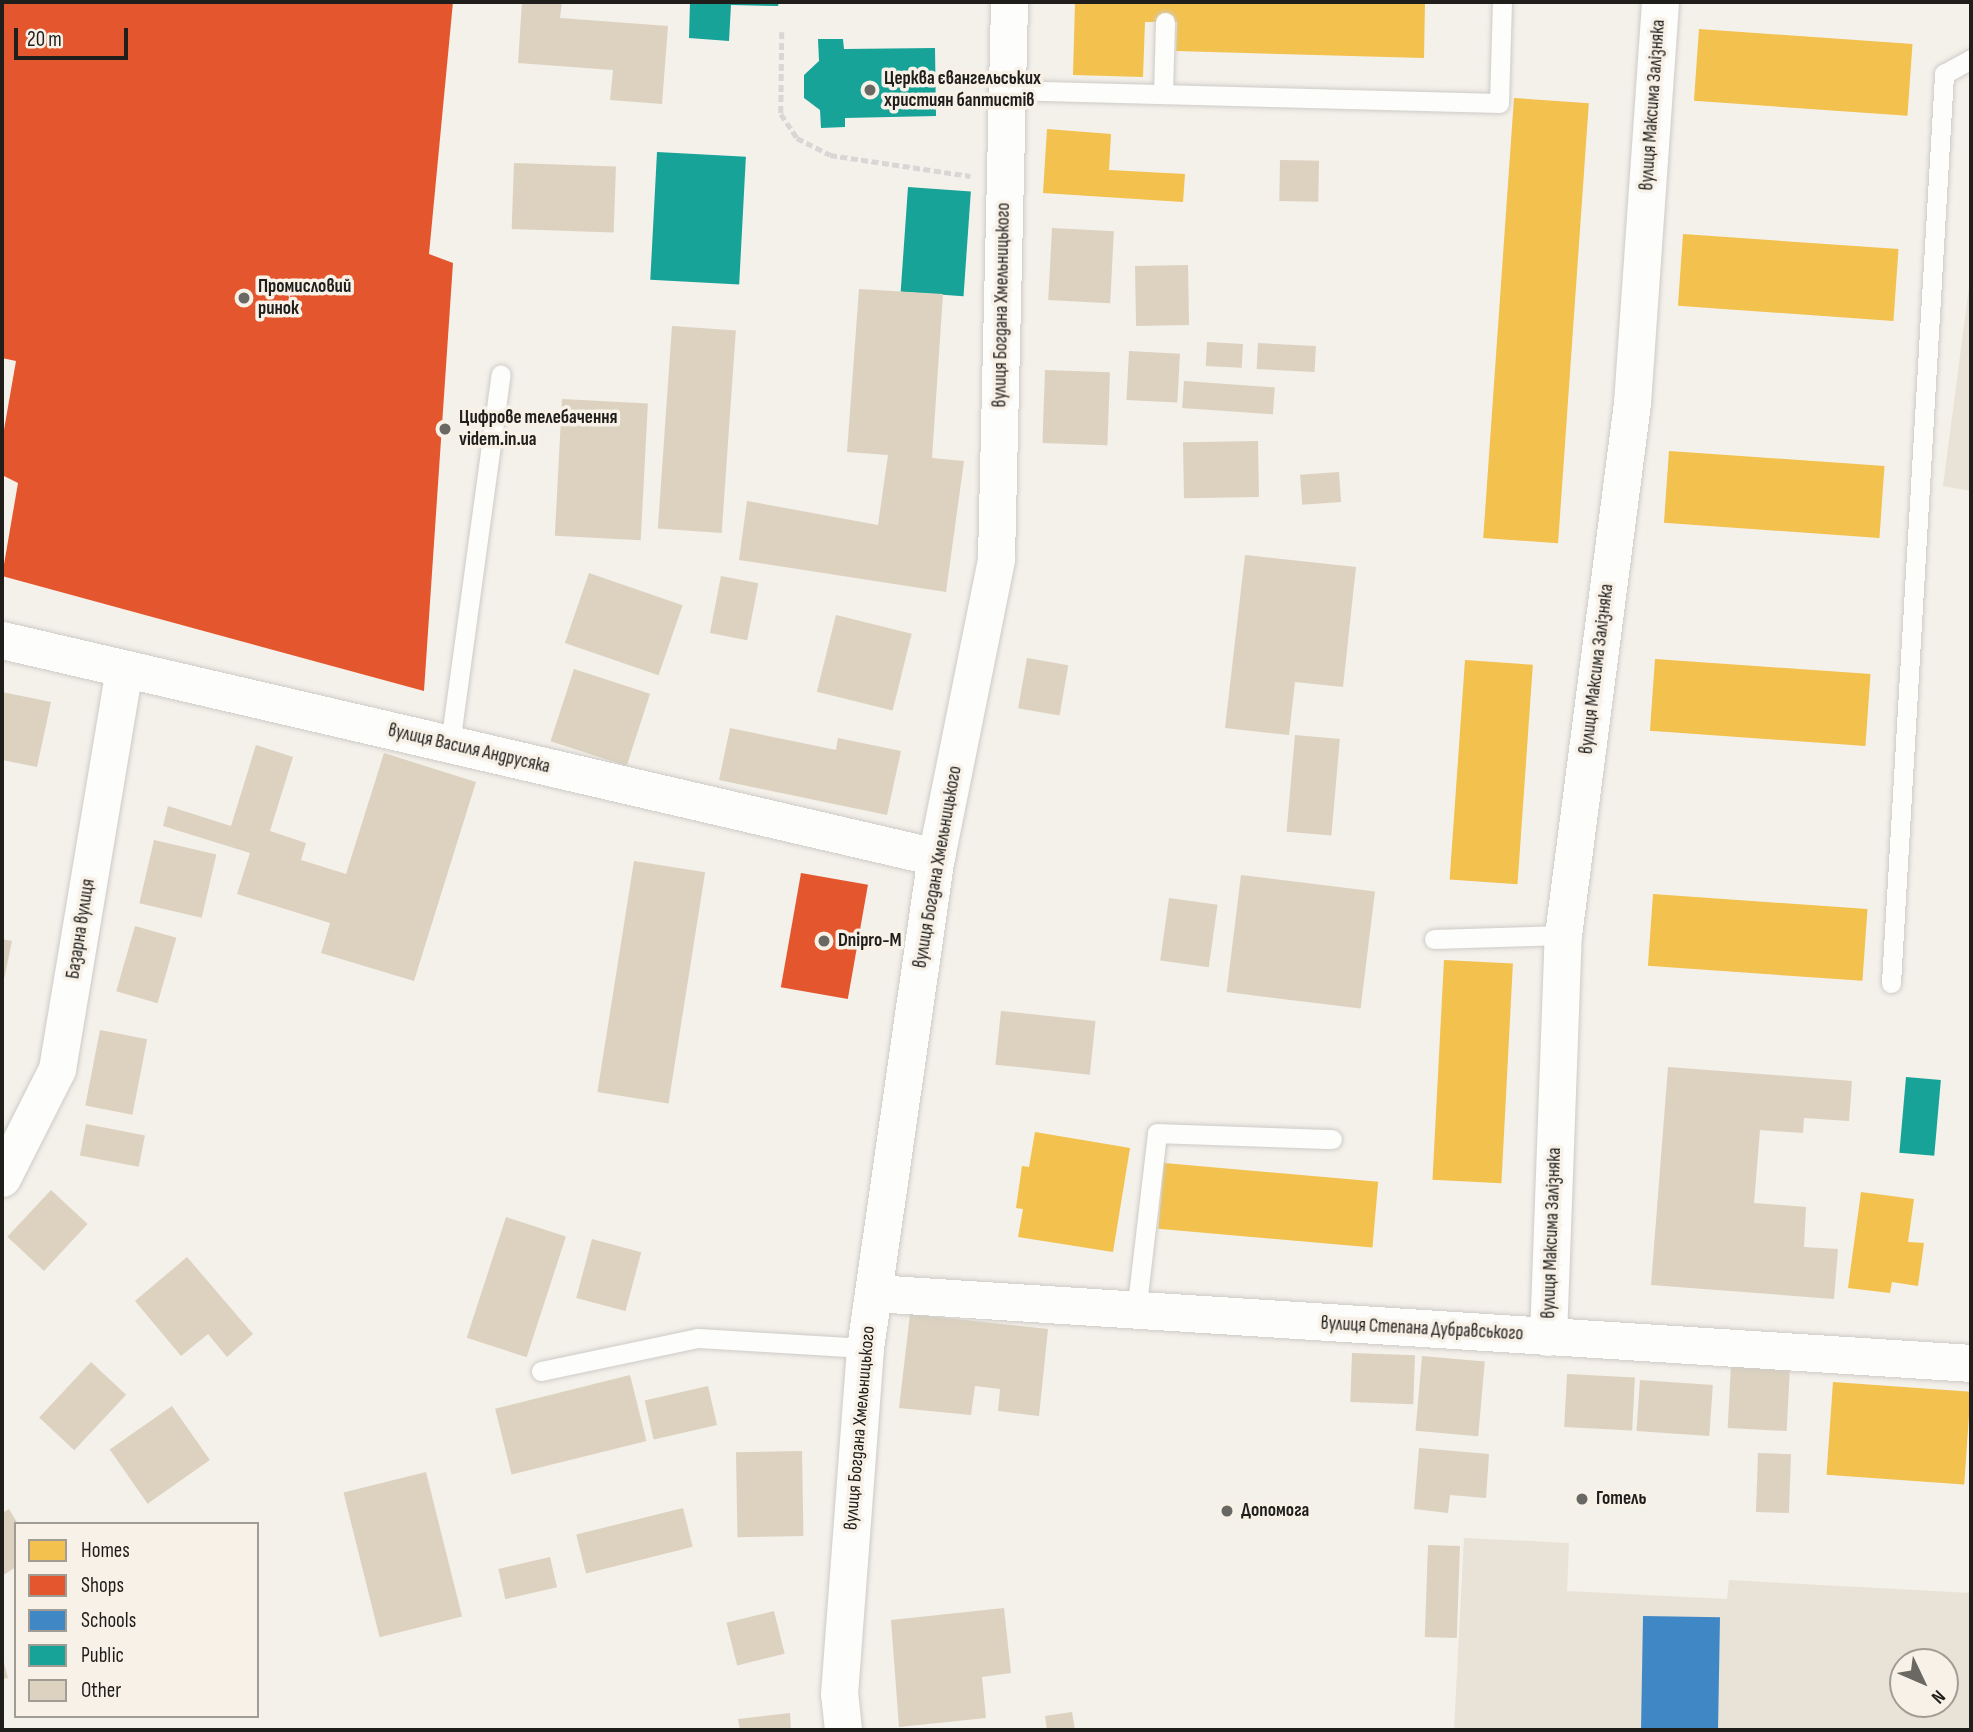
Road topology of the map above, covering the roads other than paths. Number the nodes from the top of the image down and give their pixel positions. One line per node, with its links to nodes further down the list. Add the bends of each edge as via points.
1 (1009, 2): 6 (street, вулиця Богдана Хмельницького)
2 (1502, 2): 7 (lane, via 1499,103)
3 (1660, 2): 13 (street, вулиця Максима Залізняка, via 1632,403)
4 (1165, 22): 7 (lane)
5 (1971, 59): 15 (lane, via 1944,74)
6 (993, 86): 7 (lane); 12 (street, вулиця Богдана Хмельницького, via 996,559)
7 (1163, 94)
8 (501, 374): 11 (lane)
9 (2, 640): 10 (street, вулиця Василя Андрусяка)
10 (124, 669): 11 (street, вулиця Василя Андрусяка); 17 (street, Базарна вулиця, via 57,1069)
11 (450, 744): 12 (street, вулиця Василя Андрусяка)
12 (936, 857): 18 (street, вулиця Богдана Хмельницького)
13 (1563, 935): 14 (lane); 20 (street, вулиця Максима Залізняка)
14 (1434, 939)
15 (1891, 983)
16 (1332, 1139): 19 (lane, via 1157,1133)
17 (2, 1178)
18 (874, 1293): 19 (street, вулиця Степана Дубравського); 21 (street, вулиця Богдана Хмельницького)
19 (1136, 1312): 20 (street, вулиця Степана Дубравського)
20 (1548, 1337): 22 (street, вулиця Степана Дубравського)
21 (865, 1348): 23 (lane, via 698,1338); 24 (street, вулиця Богдана Хмельницького, via 839,1694)
22 (1971, 1363)
23 (541, 1371)
24 (843, 1730)

